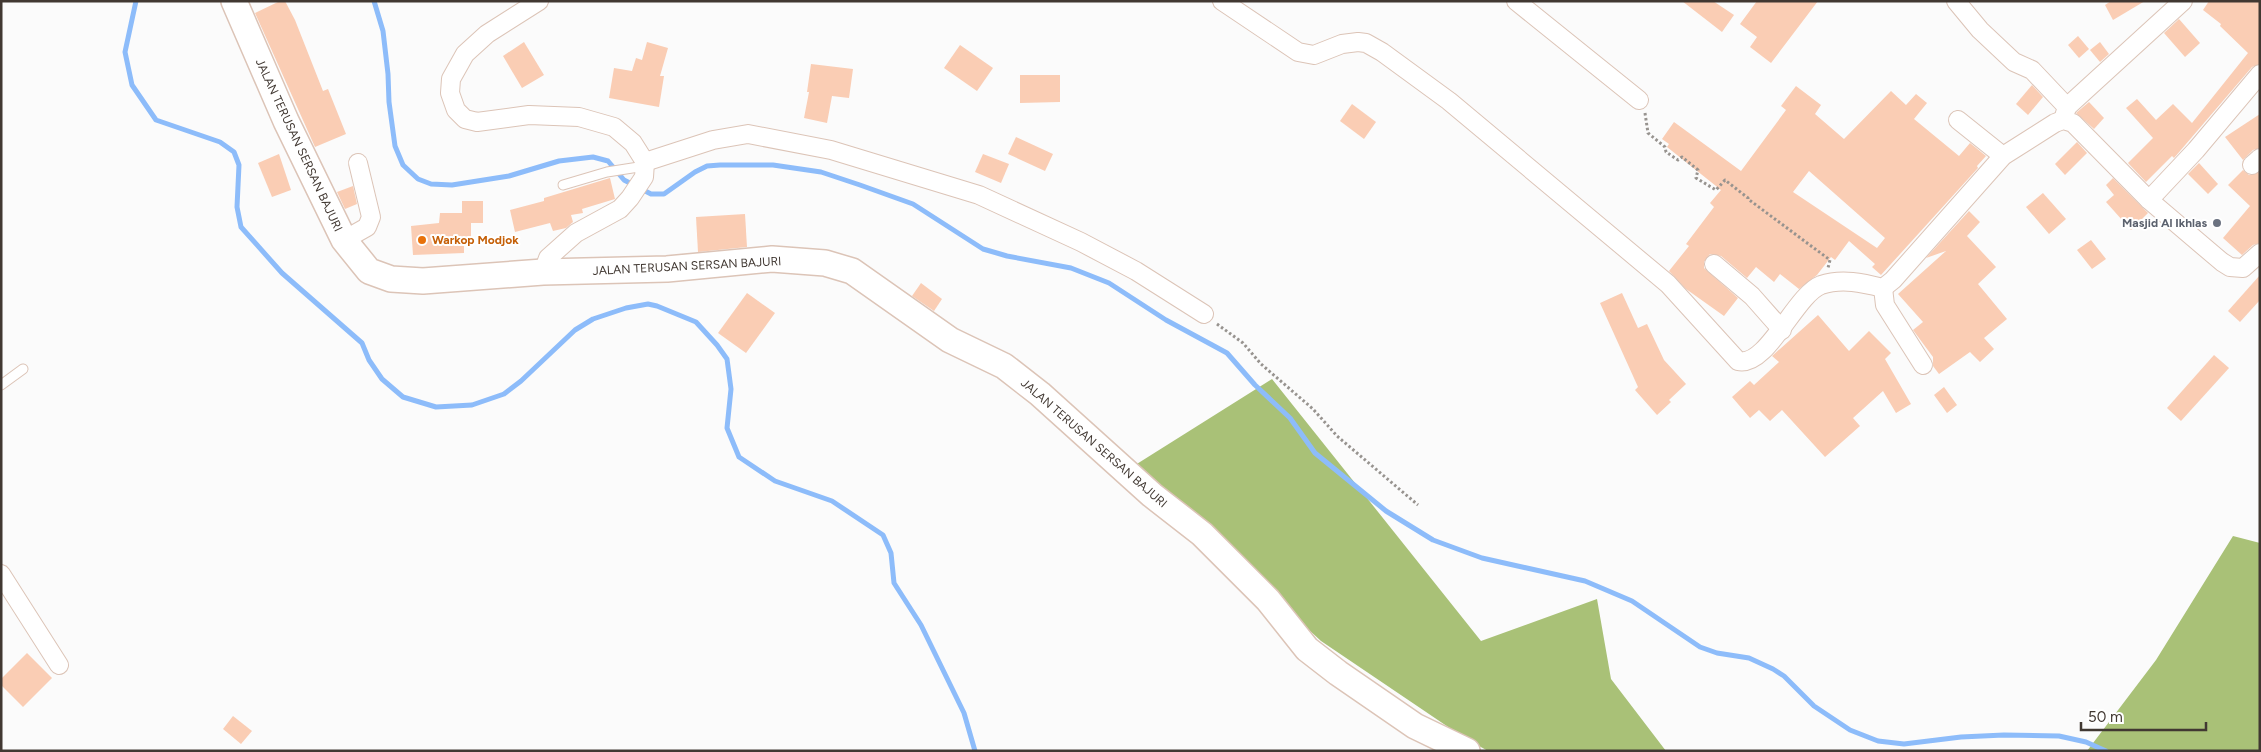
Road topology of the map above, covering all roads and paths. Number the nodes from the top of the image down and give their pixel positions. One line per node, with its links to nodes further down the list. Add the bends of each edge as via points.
1 (234, 1): 16 (main road, JALAN TERUSAN SERSAN BAJURI, via 286,121)
2 (539, 1): 13 (street, via 487,34 465,54 451,78 450,93 456,110 465,119 477,122 529,115 579,117 614,126 633,143)
3 (1222, 1): 23 (street, via 1298,52 1314,55 1342,44 1358,42 1382,52 1449,101 1668,284 1738,361 1754,357)
4 (1516, 1): 8 (street)
5 (1956, 1): 9 (street, via 1980,30 2014,62 2032,70)
6 (2183, 1): 9 (street)
7 (2260, 74): 15 (street)
8 (1639, 100): 20 (path, via 1648,133 1665,146 1666,152 1678,160 1682,157 1698,170 1696,178 1716,190 1726,180 1830,260 1828,269)
9 (2065, 113): 11 (street, via 2055,123); 15 (street)
10 (1958, 120): 11 (street)
11 (2003, 156): 21 (street)
12 (358, 163): 16 (street, via 372,216 367,227)
13 (645, 164): 14 (lane); 19 (street, via 644,177 630,198 606,217 576,232 548,258); 22 (street, via 713,140 748,134 831,150 979,195 1128,267)
14 (563, 185)
15 (2149, 200): 17 (street, via 2212,256 2230,267 2243,268)
16 (344, 240): 19 (main road, JALAN TERUSAN SERSAN BAJURI, via 369,271 391,279 423,281)
17 (2260, 253)
18 (1714, 264): 23 (street, via 1752,296)
19 (544, 272): 30 (main road, JALAN TERUSAN SERSAN BAJURI, via 667,269 772,259 825,263 852,271 950,340 1004,366 1040,394 1152,495 1202,534 1268,600 1307,649 1415,726)
20 (1842, 282): 21 (street); 23 (street, via 1810,291)
21 (1883, 288): 24 (street, via 1885,305)
22 (1204, 314): 27 (path, via 1243,342 1262,364 1313,409 1336,436)
23 (1782, 330)
24 (1923, 365)
25 (23, 369): 26 (lane)
26 (1, 385)
27 (1418, 506)
28 (1, 574): 29 (street)
29 (59, 664)
30 (1467, 751)

